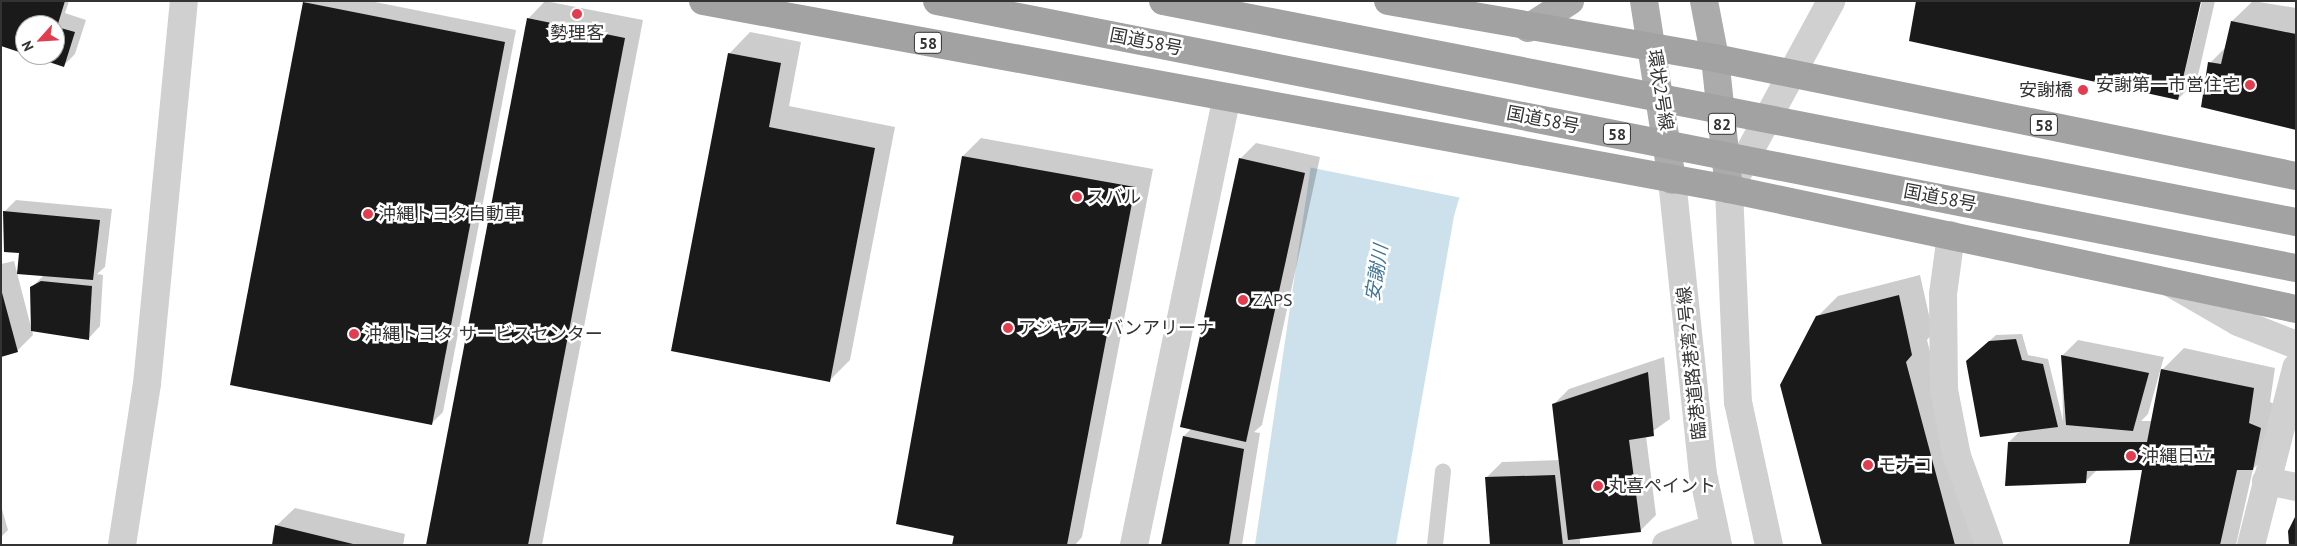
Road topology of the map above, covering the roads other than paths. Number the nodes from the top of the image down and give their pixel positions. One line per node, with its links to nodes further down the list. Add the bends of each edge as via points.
1 (184, 1): 29 (street, via 147,384)
2 (703, 1): 14 (highway, 58)
3 (937, 1): 20 (highway, 国道58号 / 58, bridge)
4 (1163, 1): 18 (highway, bridge)
5 (1388, 1): 10 (highway, 58)
6 (1570, 1): 10 (main road)
7 (1644, 1): 11 (main road, 環状2号線)
8 (1704, 1): 12 (main road, 82)
9 (1831, 1): 13 (street)
10 (1524, 28): 11 (highway, 58)
11 (1655, 49): 12 (highway, 58); 16 (main road, 環状2号線)
12 (1715, 58): 13 (highway, 58); 17 (main road, 82)
13 (1792, 74): 15 (highway, 58); 17 (street)
14 (1226, 100): 16 (highway, 58); 30 (street)
15 (2296, 176)
16 (1672, 180): 17 (highway, 58); 28 (street, 臨港道路港湾2号線, via 1697,420)
17 (1729, 190): 19 (highway, 58); 33 (street, via 1738,402)
18 (2296, 222)
19 (1951, 235): 21 (highway, 58); 34 (street, via 1943,294 1944,390 1957,456)
20 (2296, 268)
21 (2163, 279): 22 (highway, 58); 23 (street, via 2238,322)
22 (2296, 309)
23 (2296, 345)
24 (2296, 368): 26 (street)
25 (1443, 471): 31 (lane)
26 (2266, 481): 27 (street); 35 (street)
27 (2296, 487)
28 (1716, 536): 32 (street)
29 (122, 545)
30 (1134, 545)
31 (1435, 545)
32 (1666, 545)
33 (1769, 545)
34 (1989, 545)
35 (2250, 545)

